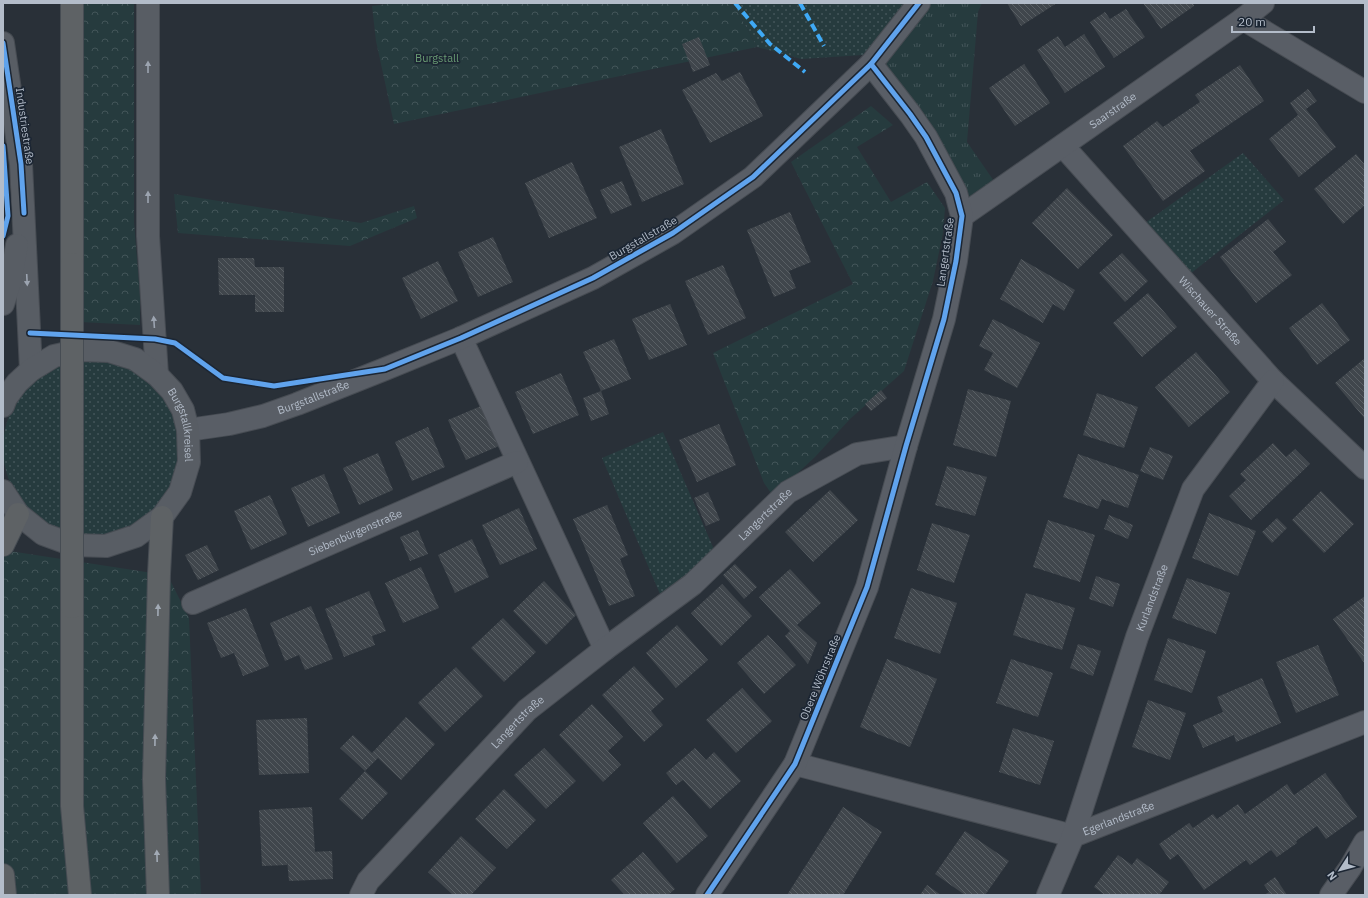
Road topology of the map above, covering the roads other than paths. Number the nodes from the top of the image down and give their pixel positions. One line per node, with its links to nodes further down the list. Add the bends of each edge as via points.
1 (72, 3): 34 (highway, bridge, via 72,806)
2 (148, 3): 15 (main road, one-way to 2, via 148,236)
3 (919, 3): 7 (street)
4 (1263, 3): 5 (street, Saarstraße)
5 (1243, 19): 8 (street); 9 (street, Saarstraße)
6 (3, 43): 10 (main road, Industriestraße, via 21,164)
7 (871, 64): 11 (street, Langertstraße, via 926,137 956,193); 13 (street, Burgstallstraße, via 753,178 673,233 593,278)
8 (1365, 92)
9 (1063, 146): 11 (street, Saarstraße); 16 (street, Wischauer Straße)
10 (24, 213): 12 (main road, via 10,283); 14 (main road, Industriestraße, one-way to 14)
11 (962, 216): 19 (street, Langertstraße, via 944,319)
12 (3, 304)
13 (460, 338): 18 (street, Burgstallstraße, via 263,416); 20 (street)
14 (31, 370): 15 (main road, Burgstallkreisel, via 54,356 81,350 102,350 135,359); 17 (main road, Burgstallkreisel, via 17,383)
15 (157, 375): 18 (main road, Burgstallkreisel, via 172,391 182,410)
16 (1273, 381): 21 (street, Wischauer Straße); 30 (street, Kurlandstraße, via 1193,489 1137,637)
17 (4, 401)
18 (188, 430): 24 (main road, Burgstallkreisel, via 187,469 180,492)
19 (906, 446): 27 (street, Langertstraße, via 857,454 788,492 693,584); 29 (street, Obere Wöhrstraße, via 867,587)
20 (517, 462): 26 (street, Siebenbürgenstraße); 27 (street)
21 (1365, 468)
22 (3, 492): 23 (main road, Burgstallkreisel)
23 (18, 514): 24 (main road, Burgstallkreisel, via 43,534 73,545 106,546 136,536); 25 (highway)
24 (162, 517): 35 (highway, one-way to 24, via 154,779)
25 (3, 545)
26 (193, 603)
27 (605, 649): 36 (street, Langertstraße, via 528,710 368,881)
28 (1365, 722): 30 (street, Egerlandstraße)
29 (795, 764): 30 (street, Egerlandstraße); 37 (street, Obere Wöhrstraße)
30 (1073, 836): 38 (street, Kurlandstraße)
31 (1365, 842): 39 (street)
32 (3, 875): 33 (highway)
33 (5, 895)
34 (80, 895)
35 (158, 895)
36 (361, 895)
37 (707, 895)
38 (1048, 895)
39 (1331, 895)

